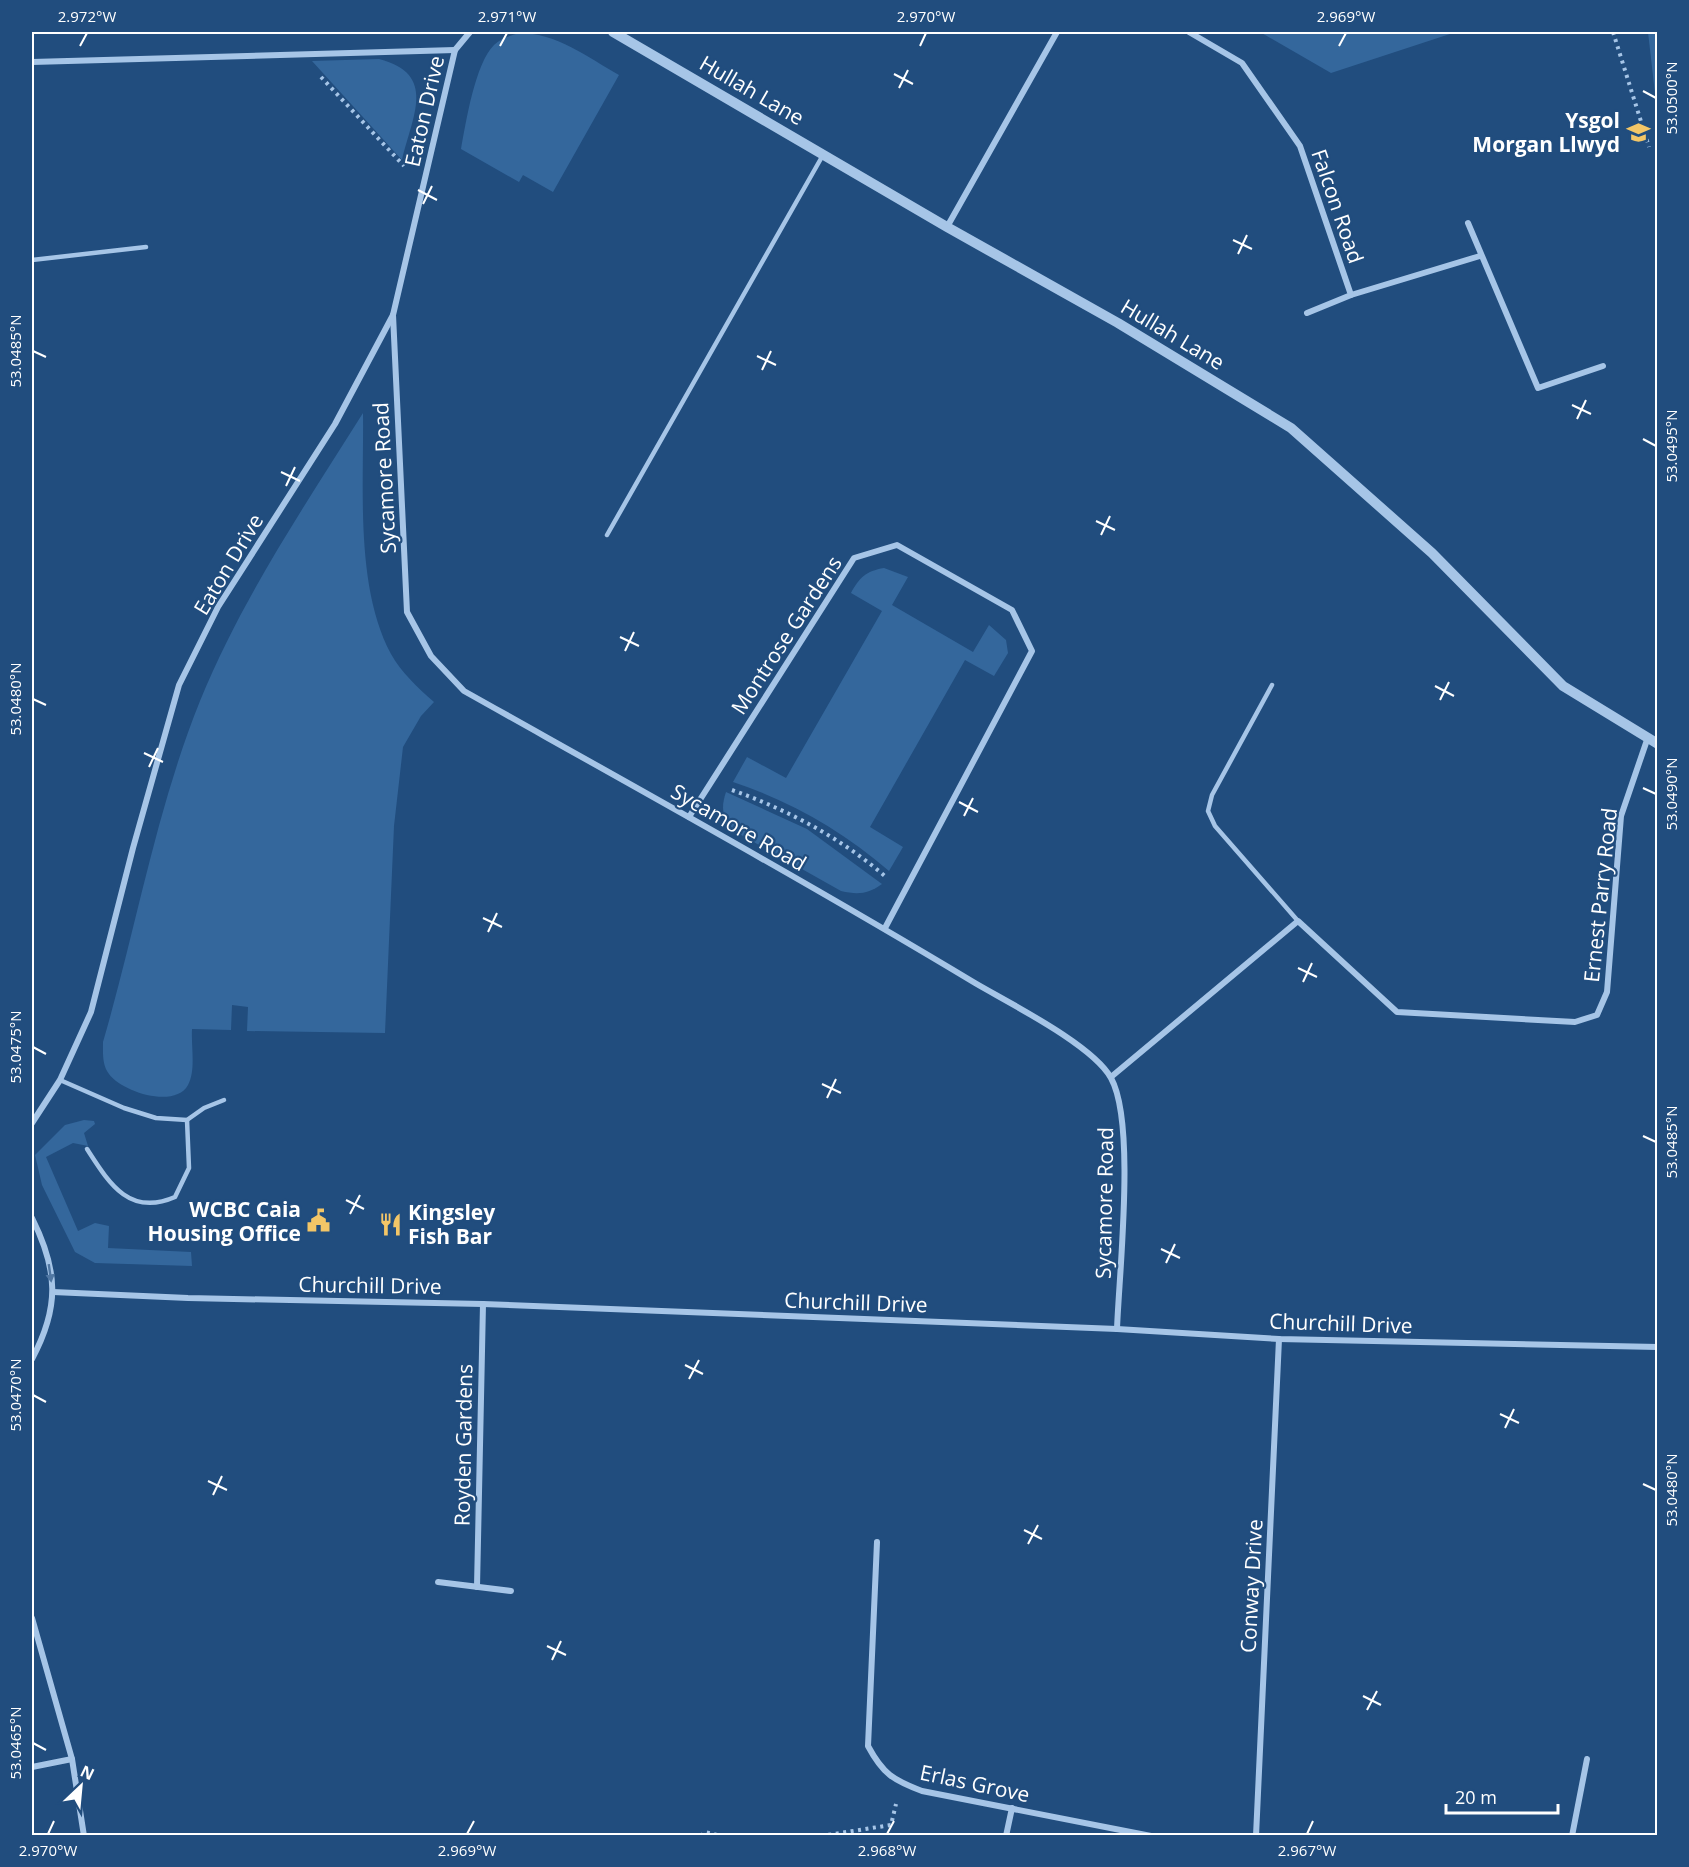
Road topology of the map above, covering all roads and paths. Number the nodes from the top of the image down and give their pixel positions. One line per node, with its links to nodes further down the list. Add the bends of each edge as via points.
1 (470, 32): 6 (street, Eaton Drive)
2 (613, 32): 10 (street, Hullah Lane)
3 (1057, 32): 13 (street)
4 (1189, 32): 17 (street, Falcon Road, via 1242,63 1300,146)
5 (1613, 32): 9 (path)
6 (455, 50): 7 (street); 11 (street, Eaton Drive)
7 (300, 55): 8 (street); 11 (path)
8 (32, 62)
9 (1649, 147)
10 (823, 155): 13 (street, Hullah Lane); 21 (lane)
11 (423, 187): 19 (street, Eaton Drive)
12 (1468, 223): 15 (street)
13 (947, 227): 23 (street, Hullah Lane, via 1118,323 1292,428 1432,554 1563,686)
14 (147, 247): 16 (lane)
15 (1480, 256): 17 (street, Falcon Road); 20 (street, via 1538,388)
16 (32, 260)
17 (1351, 295): 18 (street, Falcon Road)
18 (1307, 314)
19 (393, 315): 25 (street, Sycamore Road, via 407,612 431,656 464,691); 30 (street, Eaton Drive, via 335,424 218,607 179,685 91,1011)
20 (1602, 366)
21 (607, 536)
22 (1272, 685): 27 (lane, via 1212,795 1208,811 1215,826)
23 (1652, 742): 27 (street, Ernest Parry Road, via 1621,816 1607,992 1597,1015 1575,1022 1396,1012)
24 (711, 783): 25 (street, Montrose Gardens); 26 (path, via 763,801 813,826 861,856); 26 (street, Montrose Gardens, via 854,558 897,545 1012,610 1032,651)
25 (689, 817): 28 (street, Sycamore Road)
26 (904, 892): 28 (street, Montrose Gardens)
27 (1298, 921): 29 (street)
28 (885, 928): 29 (street, Sycamore Road, via 1080,1046)
29 (1111, 1077): 38 (street, Sycamore Road, via 1121,1107 1124,1151)
30 (60, 1080): 32 (lane, via 124,1108 156,1118); 33 (street, Eaton Drive)
31 (224, 1100): 32 (lane)
32 (187, 1120): 34 (lane, via 189,1168 175,1197 162,1202 146,1204 117,1190)
33 (32, 1123)
34 (87, 1149)
35 (32, 1218): 36 (street, one-way to 36, via 47,1248)
36 (53, 1292): 37 (street, Churchill Drive); 41 (street, via 45,1334)
37 (483, 1304): 38 (street, Churchill Drive); 44 (street, Royden Gardens)
38 (1117, 1329): 39 (street, Churchill Drive)
39 (1279, 1339): 40 (street, Churchill Drive); 58 (street, Conway Drive)
40 (1658, 1347)
41 (32, 1359)
42 (877, 1542): 50 (street, Erlas Grove, via 868,1746 880,1768)
43 (438, 1582): 44 (street)
44 (477, 1587): 45 (street)
45 (511, 1591)
46 (32, 1617): 48 (street)
47 (1587, 1758): 59 (street)
48 (72, 1760): 49 (street); 52 (street)
49 (32, 1767)
50 (900, 1783): 51 (street, Erlas Grove, via 922,1791); 55 (path, via 891,1825)
51 (1012, 1808): 56 (street); 57 (street, Erlas Grove)
52 (84, 1836)
53 (701, 1836): 54 (path, via 705,1832)
54 (722, 1836)
55 (820, 1836)
56 (1006, 1836)
57 (1151, 1836)
58 (1256, 1836)
59 (1572, 1836)

